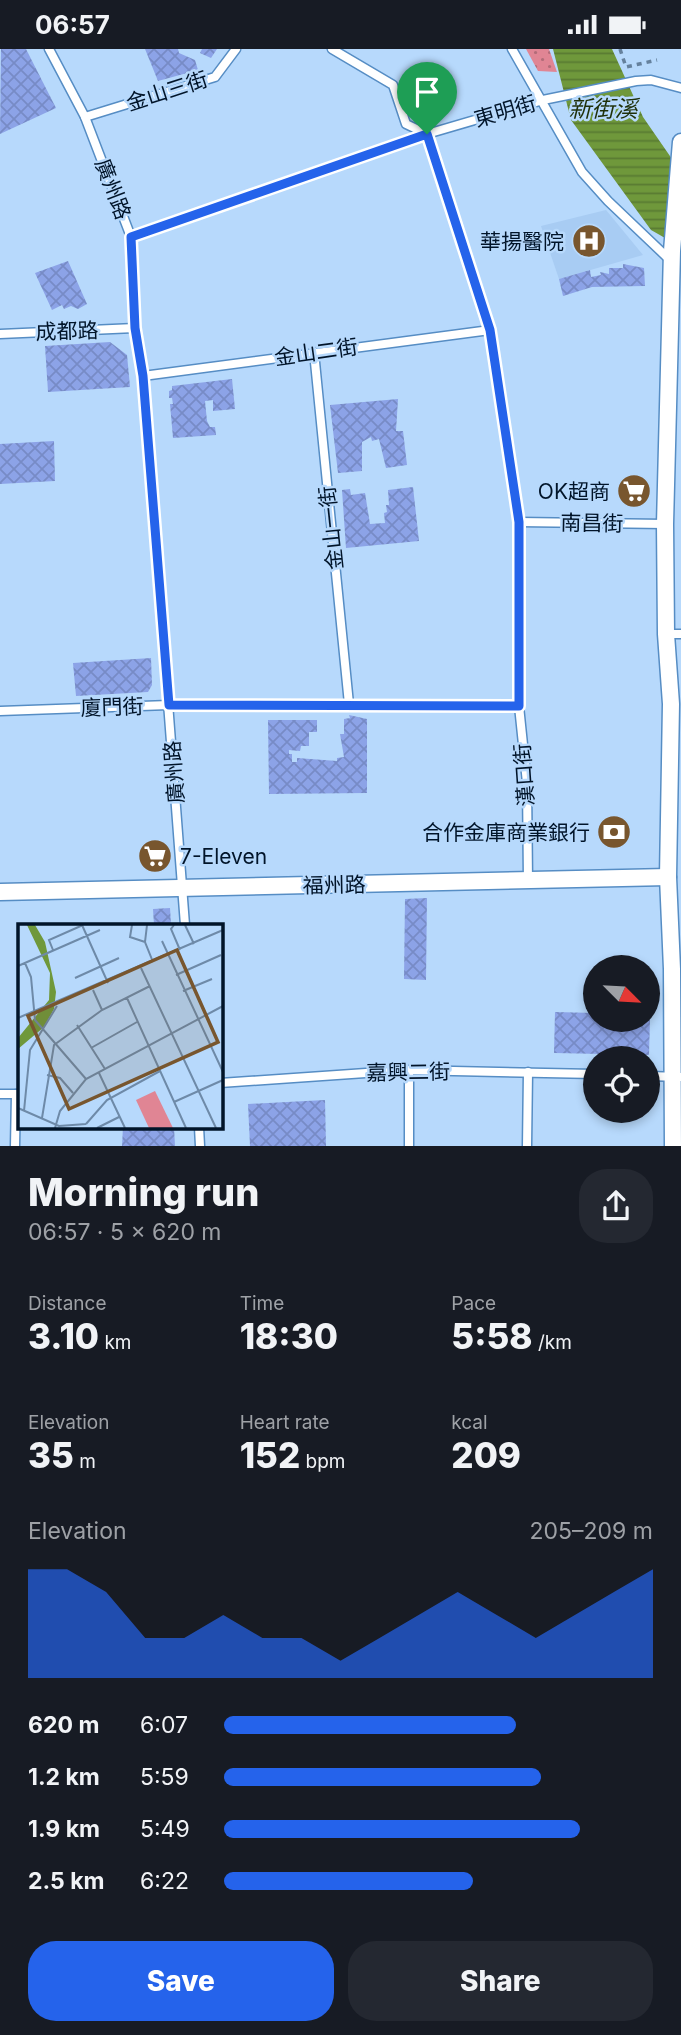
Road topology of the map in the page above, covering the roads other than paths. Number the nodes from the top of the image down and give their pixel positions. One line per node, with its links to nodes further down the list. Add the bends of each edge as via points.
1 (48, 49): 7 (lane, 廣州路)
2 (236, 49): 7 (lane, 金山三街, via 215,77)
3 (332, 49): 8 (lane, via 393,85 407,124)
4 (512, 49): 6 (lane)
5 (681, 88): 6 (lane, 東明街, via 636,81)
6 (543, 100): 8 (lane, 東明街); 11 (lane, via 582,172)
7 (85, 117): 10 (lane, 廣州路)
8 (427, 134): 10 (lane, 東明街); 13 (lane, 漢口街)
9 (681, 142): 11 (street)
10 (131, 237): 12 (lane, 廣州路)
11 (672, 256): 18 (street)
12 (135, 328): 14 (lane, 成都路); 16 (lane, 廣州路)
13 (490, 330): 15 (lane, 金山二街); 17 (lane, 漢口街)
14 (0, 334)
15 (314, 352): 16 (lane, 金山二街); 20 (lane, 金山一街)
16 (143, 376): 21 (lane, 廣州路)
17 (519, 522): 18 (lane, 南昌街); 22 (lane, 漢口街)
18 (665, 524): 19 (street)
19 (673, 634): 24 (street)
20 (349, 704): 21 (lane, 廈門街); 22 (lane, 廈門街)
21 (169, 705): 23 (lane, 廈門街); 26 (lane, 廣州路)
22 (519, 706): 25 (lane, 漢口街, via 527,783)
23 (0, 711)
24 (668, 877): 25 (street, 福州路); 29 (street)
25 (528, 882): 26 (street, 福州路)
26 (182, 888): 27 (street, 福州路); 28 (lane, 廣州路)
27 (0, 892)
28 (185, 924)
29 (677, 969): 33 (street)
30 (409, 1070): 31 (lane, 嘉興二街); 34 (lane, 嘉興二街); 38 (lane)
31 (528, 1072): 32 (lane, 嘉興二街); 39 (lane)
32 (583, 1074)
33 (676, 1077): 40 (street)
34 (222, 1083)
35 (0, 1094): 36 (lane)
36 (18, 1094): 37 (lane)
37 (15, 1146)
38 (408, 1146)
39 (527, 1146)
40 (673, 1146)

